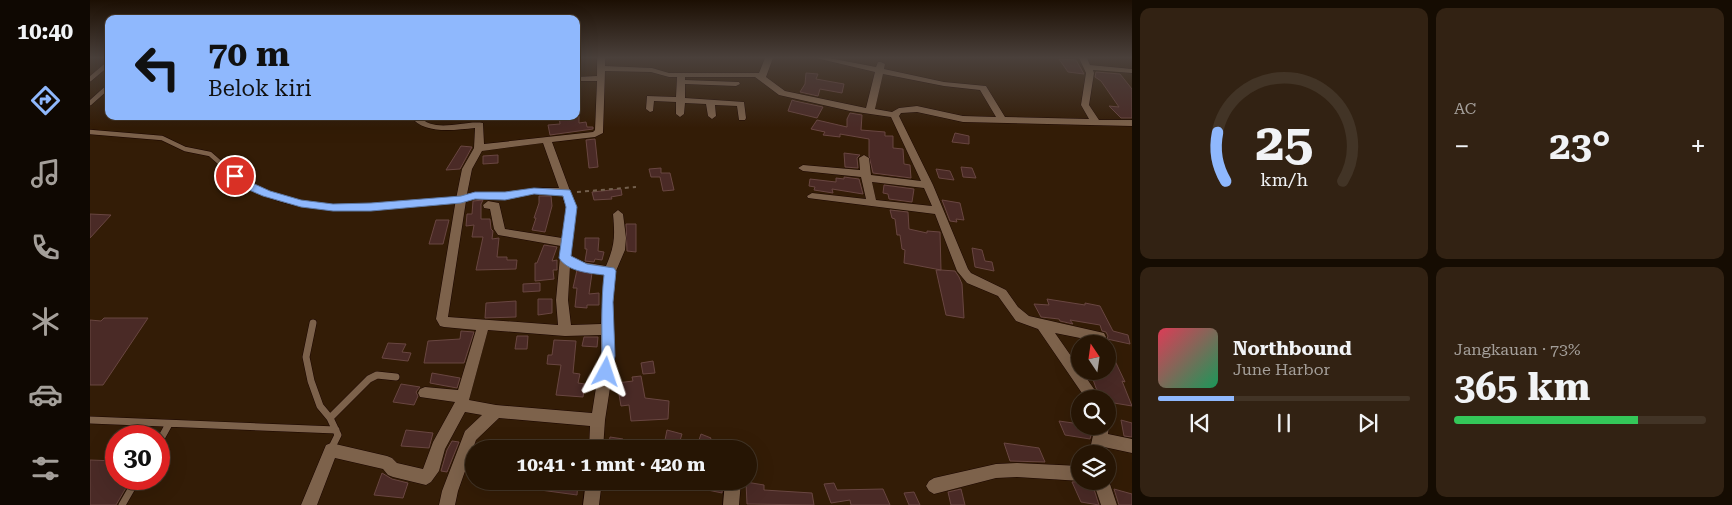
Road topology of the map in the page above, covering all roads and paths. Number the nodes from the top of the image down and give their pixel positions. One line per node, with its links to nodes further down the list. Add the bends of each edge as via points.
1 (600, 82): 25 (street, via 600,131)
2 (681, 82): 10 (street)
3 (709, 82): 8 (street)
4 (766, 82): 14 (street, via 782,93)
5 (877, 82): 14 (street)
6 (935, 82): 20 (street, via 983,88)
7 (1089, 82): 22 (street, via 1085,105)
8 (736, 84)
9 (105, 89): 11 (lane)
10 (681, 100): 12 (street); 13 (street, via 650,98); 15 (street)
11 (90, 102)
12 (710, 102): 17 (street); 18 (street, via 741,104)
13 (650, 109)
14 (870, 111): 16 (street)
15 (680, 114)
16 (894, 115): 20 (street, via 899,111 917,109 963,119); 30 (street)
17 (712, 116)
18 (742, 118)
19 (417, 120): 21 (street, via 430,126 450,127)
20 (1002, 120): 22 (street)
21 (481, 121): 26 (street)
22 (1095, 122): 23 (street)
23 (1132, 123)
24 (90, 132): 34 (lane, via 167,140 185,149 210,154 246,185 301,203 350,208)
25 (547, 140): 26 (street); 32 (street)
26 (479, 148): 34 (street, via 467,169)
27 (864, 158): 29 (street)
28 (803, 168): 29 (street)
29 (865, 176): 30 (street); 35 (street)
30 (928, 185): 37 (street)
31 (636, 188): 32 (path)
32 (567, 192): 34 (street, via 534,191); 39 (street, via 572,207)
33 (812, 196): 35 (street)
34 (461, 199): 44 (street, via 443,322)
35 (872, 203): 37 (street)
36 (488, 205): 39 (street, via 495,206 502,232)
37 (939, 210): 43 (street, via 967,278 1001,292 1016,314 1026,322)
38 (618, 214): 41 (street, via 619,250)
39 (565, 243): 40 (street)
40 (565, 258): 41 (street, via 573,264); 46 (street, via 562,300)
41 (610, 271): 45 (street)
42 (313, 323): 53 (lane, via 306,357 320,406)
43 (1042, 325): 47 (street); 49 (street)
44 (483, 326): 46 (street); 51 (street)
45 (607, 329): 46 (street); 55 (street, via 608,356)
46 (565, 331)
47 (1090, 335)
48 (396, 377): 53 (lane, via 377,374)
49 (1088, 390)
50 (425, 393): 51 (street)
51 (462, 401): 52 (street); 61 (street, via 426,477 393,470 387,463)
52 (496, 411): 55 (street); 70 (street, via 470,436)
53 (330, 418): 57 (lane)
54 (90, 420): 56 (lane)
55 (598, 420): 59 (street)
56 (169, 424): 57 (lane)
57 (336, 430): 61 (lane, via 338,435)
58 (1106, 435): 60 (street)
59 (597, 440)
60 (1132, 446)
61 (331, 450): 69 (street)
62 (1071, 473): 63 (street, via 996,471)
63 (934, 486)
64 (131, 490): 68 (lane)
65 (593, 490): 71 (street)
66 (732, 490): 72 (street)
67 (1104, 490): 73 (street)
68 (122, 505)
69 (309, 505)
70 (447, 505)
71 (591, 505)
72 (731, 505)
73 (1109, 505)

